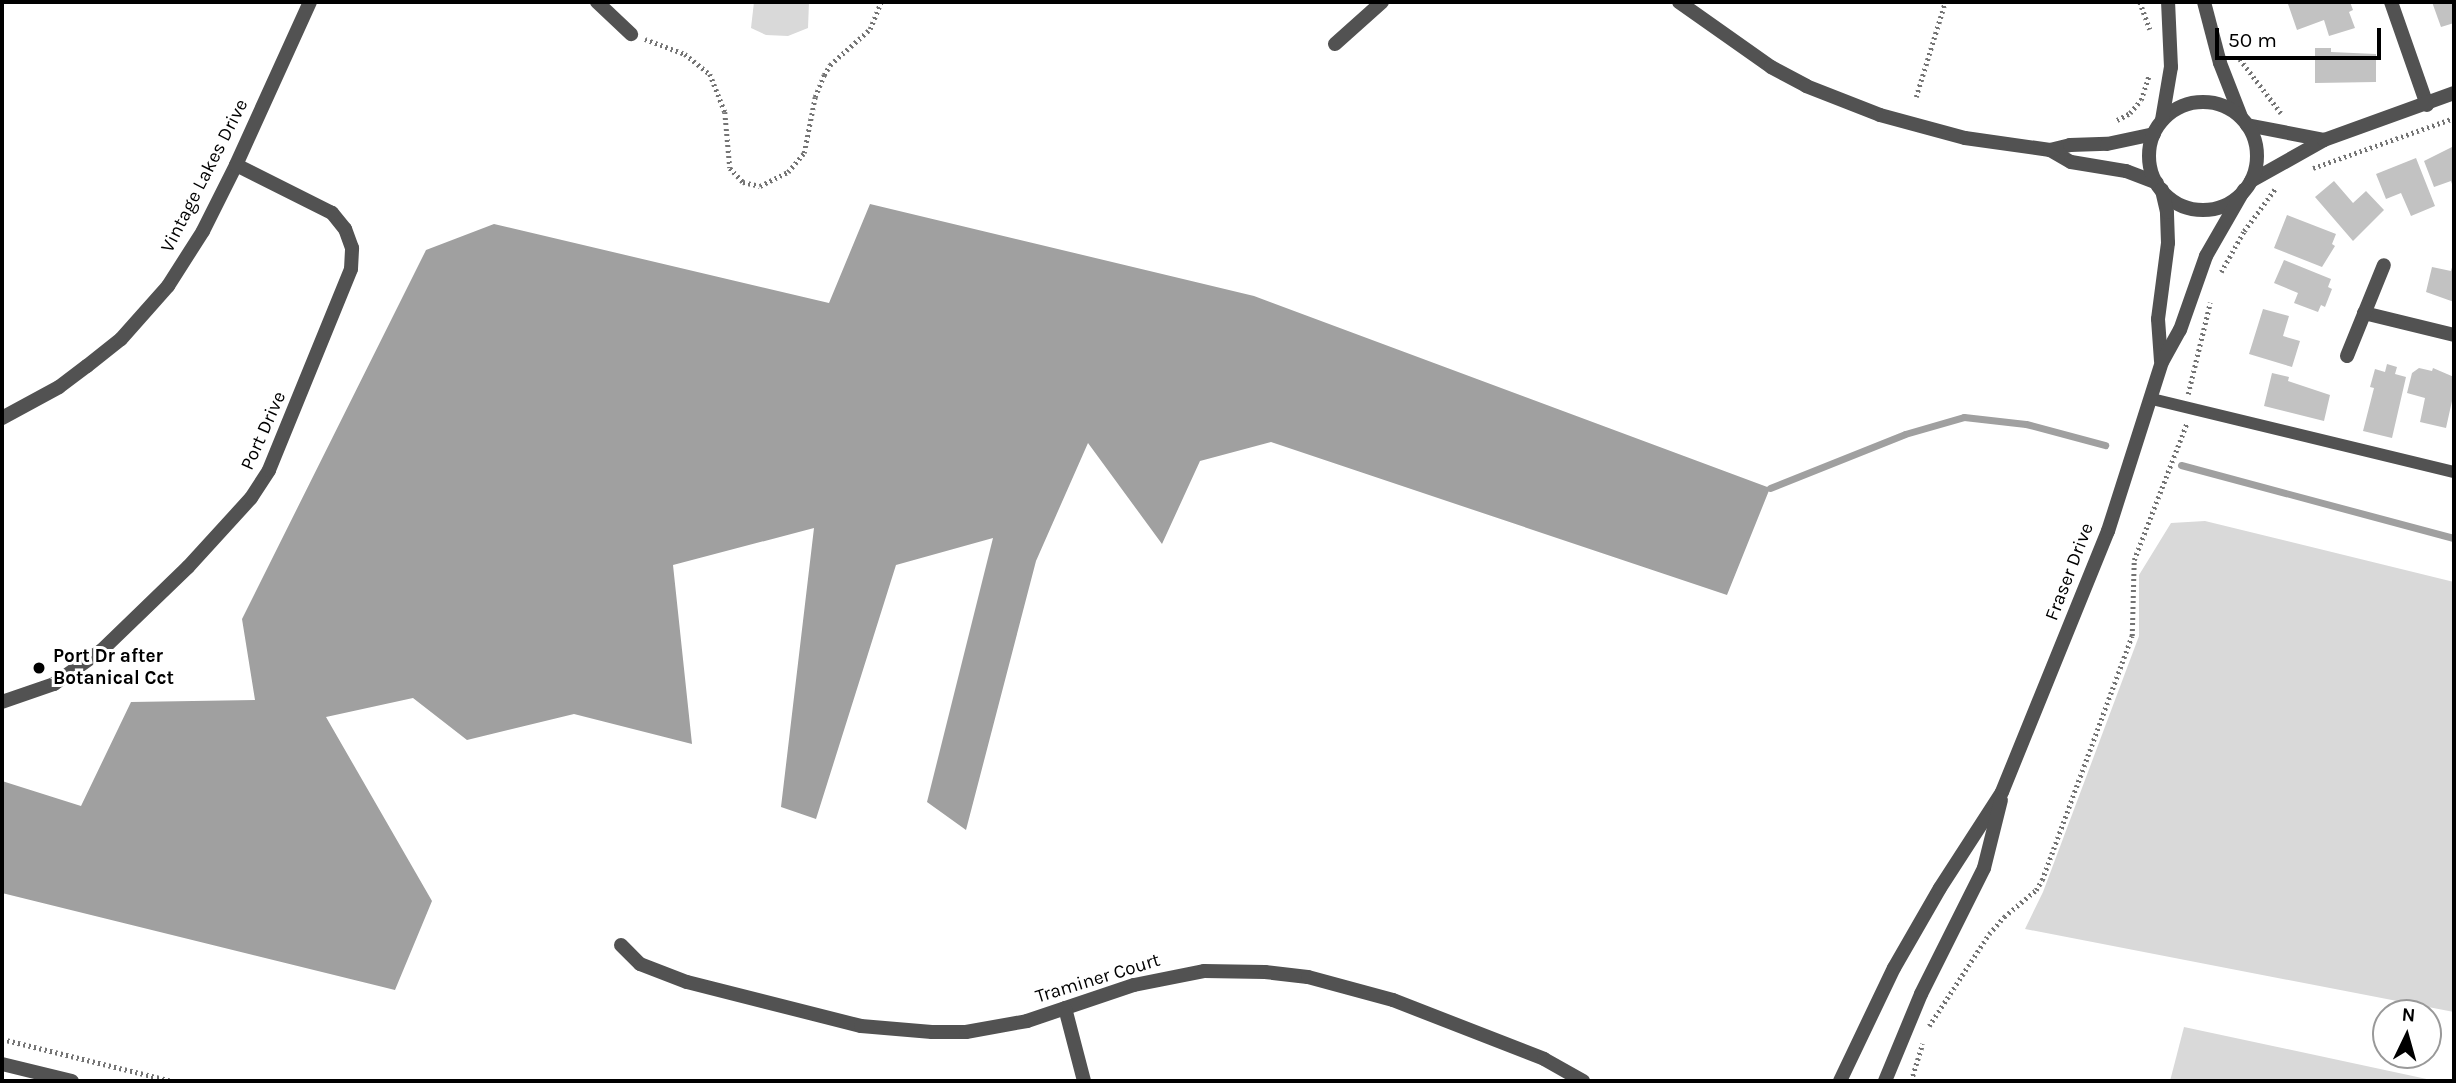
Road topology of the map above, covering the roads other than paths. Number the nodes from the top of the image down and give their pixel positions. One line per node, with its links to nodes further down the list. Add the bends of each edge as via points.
1 (310, 2): 17 (street, Vintage Lakes Drive)
2 (597, 2): 8 (street)
3 (1382, 2): 9 (street)
4 (1679, 2): 16 (street, via 1772,67 1839,100 1922,129)
5 (2168, 2): 12 (street, via 2171,67)
6 (2204, 2): 13 (street, via 2220,63)
7 (2391, 2): 11 (street)
8 (631, 34)
9 (1335, 44)
10 (2454, 93): 11 (street)
11 (2427, 105): 15 (street)
12 (2162, 120): 13 (street, via 2199,102 2226,107); 14 (street)
13 (2244, 121): 15 (street); 19 (street, via 2257,151)
14 (2154, 134): 16 (street); 18 (street, via 2149,158)
15 (2325, 140): 19 (street)
16 (2050, 150): 18 (street, via 2071,162 2126,171)
17 (236, 165): 26 (street, Vintage Lakes Drive, via 189,255 136,323 59,387); 28 (street, Port Drive, via 332,213 352,248 351,269 269,470 251,498 188,567 102,650 54,684)
18 (2159, 186): 19 (street, via 2183,205 2203,209 2226,204); 24 (street, Fraser Drive, via 2167,212 2168,243 2158,319)
19 (2248, 186): 24 (street, Fraser Drive, via 2206,256 2180,330)
20 (2384, 265): 21 (street)
21 (2364, 313): 22 (street); 23 (street)
22 (2454, 335)
23 (2347, 356)
24 (2162, 362): 25 (street, Fraser Drive)
25 (2152, 399): 27 (lane); 29 (street, Fraser Drive, via 2104,542)
26 (2, 418)
27 (2454, 472)
28 (2, 702)
29 (2002, 792): 36 (street, Fraser Drive, via 1894,968); 37 (street, Fraser Drive, via 1984,867 1921,994)
30 (621, 946): 31 (street, Traminer Court, via 640,964 676,979 889,1030 966,1032 1027,1021)
31 (1065, 1008): 34 (street); 35 (street, Traminer Court, via 1134,985 1204,971 1308,977 1393,1000 1544,1059)
32 (2, 1064): 33 (street)
33 (72, 1081)
34 (1084, 1081)
35 (1583, 1081)
36 (1840, 1081)
37 (1885, 1081)

